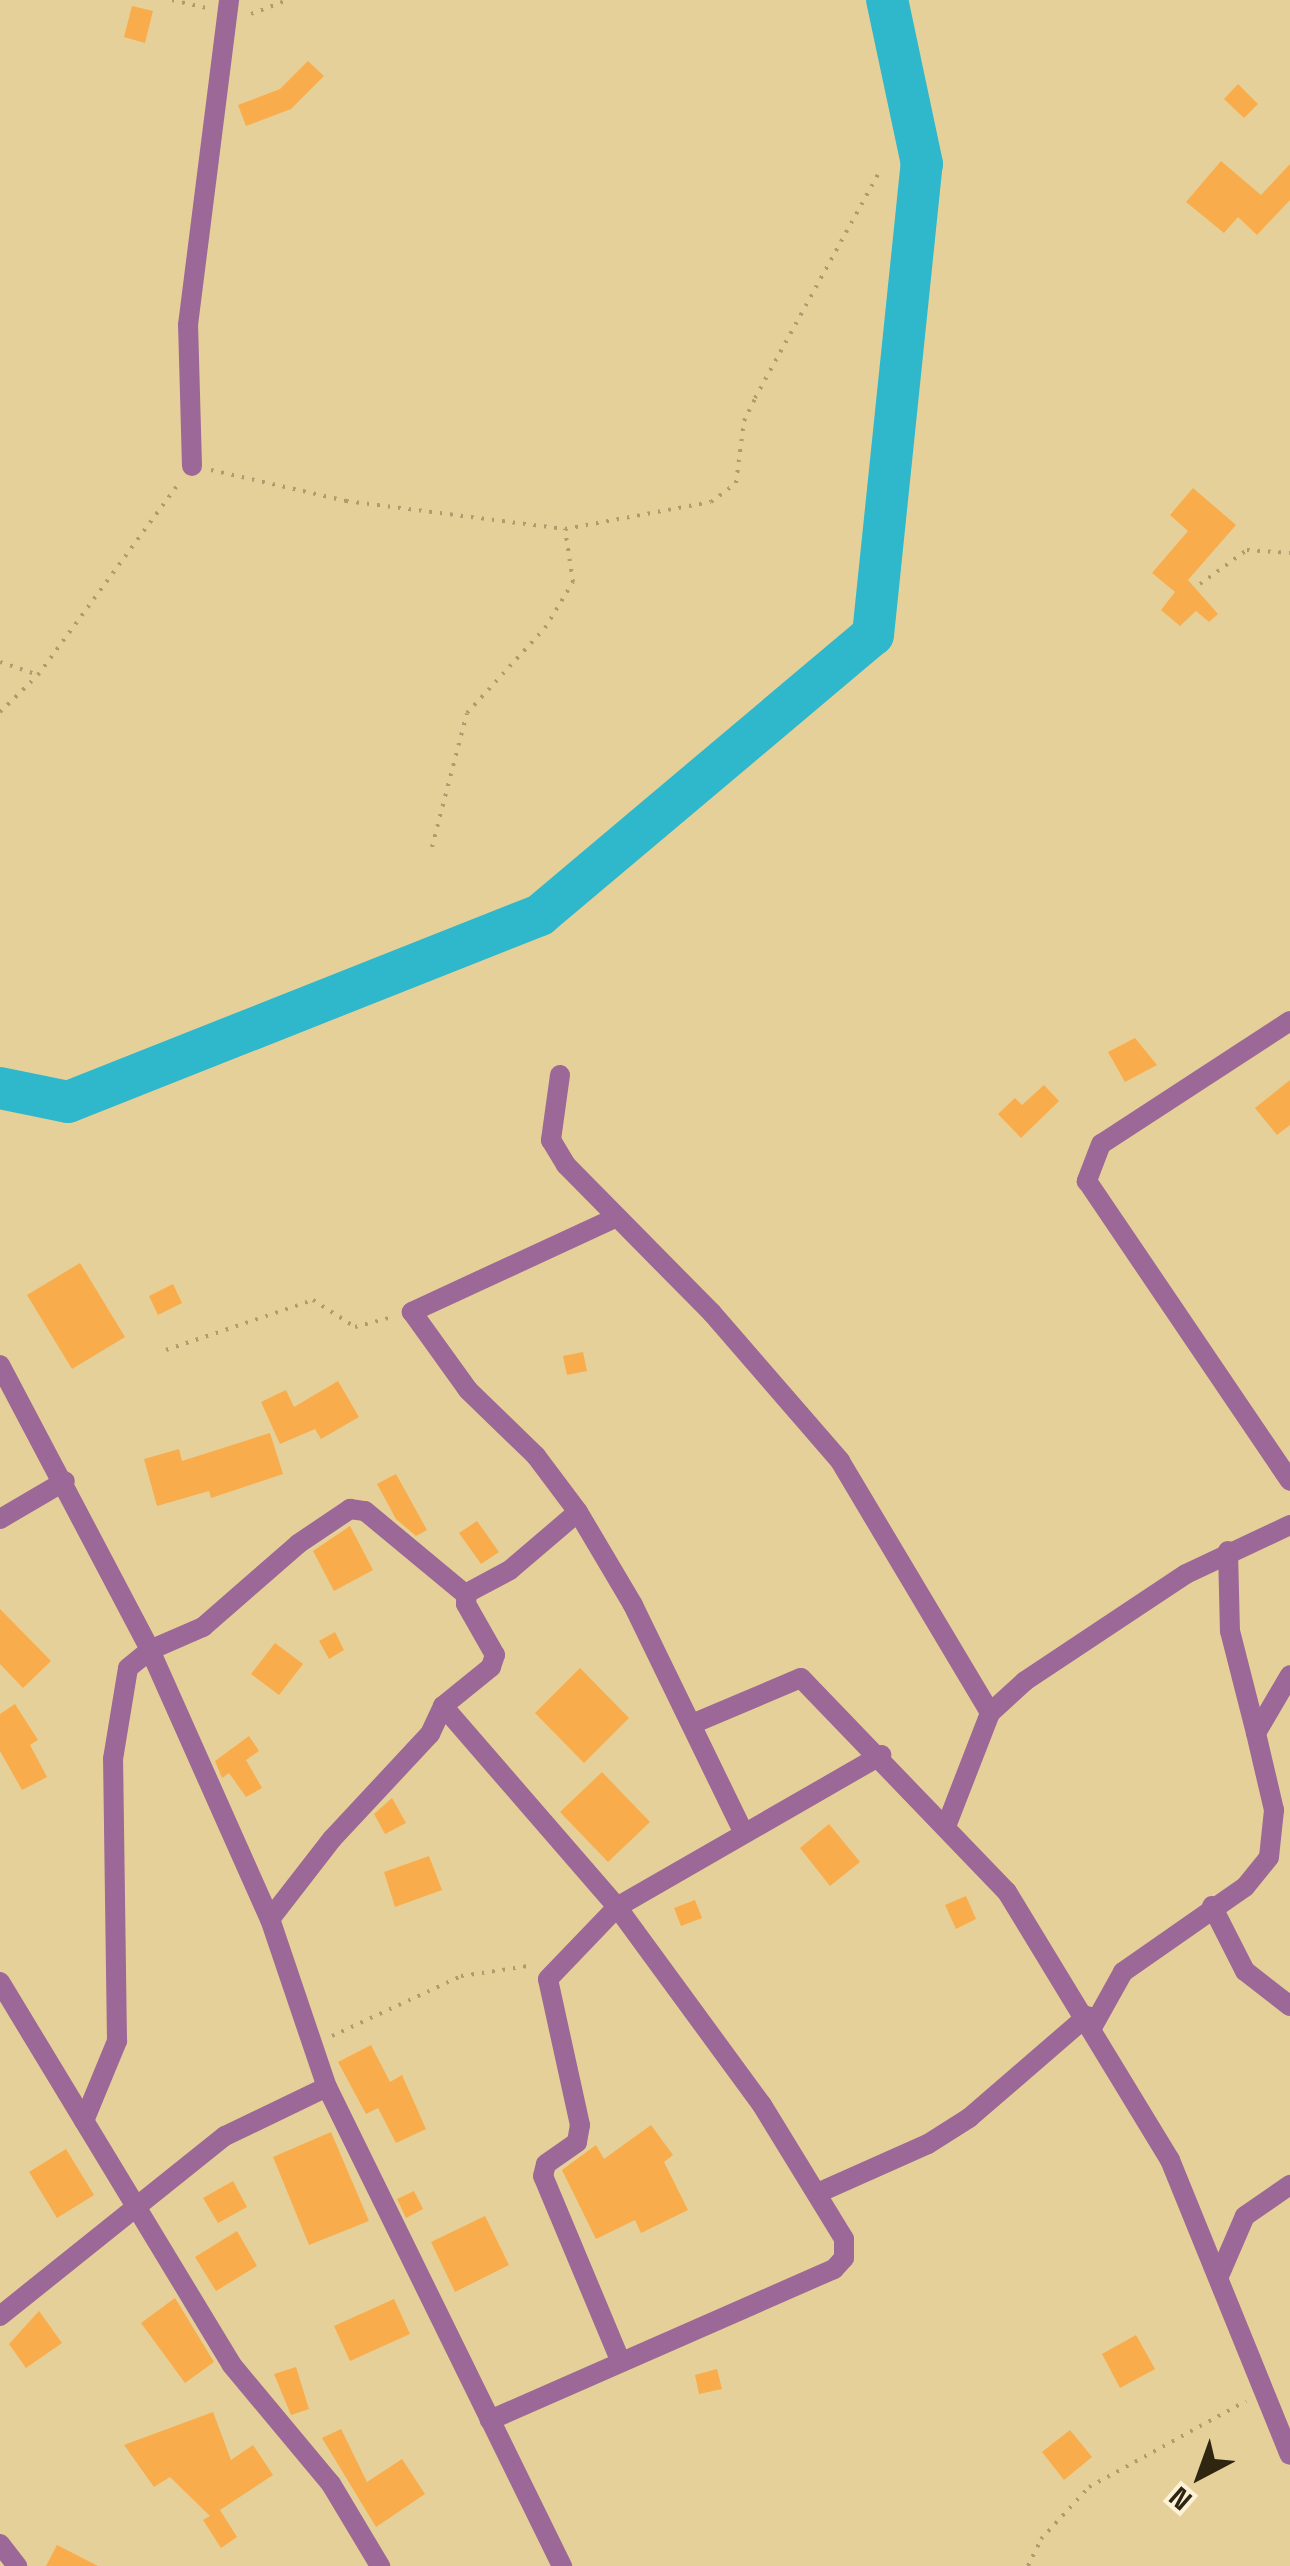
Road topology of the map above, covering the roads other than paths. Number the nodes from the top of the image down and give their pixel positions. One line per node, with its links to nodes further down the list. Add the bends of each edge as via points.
1 (226, 12): 2 (street, via 188,324)
2 (192, 466)
3 (1290, 1021): 8 (street, via 1101,1144 1088,1181)
4 (560, 1075): 5 (street, via 551,1140)
5 (615, 1218): 9 (street, via 412,1312 468,1390 536,1456); 17 (street, via 712,1314 840,1461)
6 (0, 1365): 7 (street)
7 (65, 1481): 10 (street); 14 (street)
8 (1290, 1481)
9 (578, 1512): 13 (street, via 510,1570); 18 (street)
10 (0, 1519)
11 (1290, 1525): 12 (street)
12 (1228, 1550): 17 (street, via 1078,1644); 19 (street, via 1230,1630)
13 (466, 1595): 14 (street, via 354,1508 298,1544 203,1627); 16 (street, via 494,1662)
14 (150, 1650): 25 (street); 30 (street, via 122,1681 113,1759 117,2040)
15 (1290, 1675): 19 (street)
16 (443, 1706): 24 (street); 25 (street, via 430,1734 332,1838)
17 (990, 1713): 21 (street)
18 (692, 1724): 20 (street, via 801,1678); 22 (street)
19 (1256, 1733): 23 (street, via 1274,1810 1269,1856 1245,1886)
20 (882, 1755): 21 (street); 22 (street)
21 (946, 1824): 28 (street, via 1007,1892)
22 (742, 1830): 24 (street)
23 (1212, 1906): 27 (street, via 1245,1971); 28 (street, via 1123,1972)
24 (617, 1907): 32 (street); 36 (street, via 581,1938 547,1983 580,2125 577,2142 546,2164 543,2176)
25 (270, 1920): 29 (street)
26 (0, 1982): 30 (street)
27 (1290, 2006)
28 (1090, 2021): 32 (street, via 928,2144); 34 (street, via 1170,2160)
29 (327, 2087): 33 (street, via 225,2136); 37 (street)
30 (84, 2121): 33 (street)
31 (1290, 2185): 34 (street, via 1245,2216)
32 (820, 2192): 36 (street, via 844,2240 844,2258 834,2269)
33 (135, 2213): 35 (street); 41 (street, via 231,2364 331,2484)
34 (1220, 2276): 38 (street)
35 (0, 2316)
36 (620, 2360): 37 (street)
37 (490, 2420): 42 (street)
38 (1290, 2455)
39 (0, 2544): 40 (street)
40 (17, 2566)
41 (380, 2566)
42 (562, 2566)

